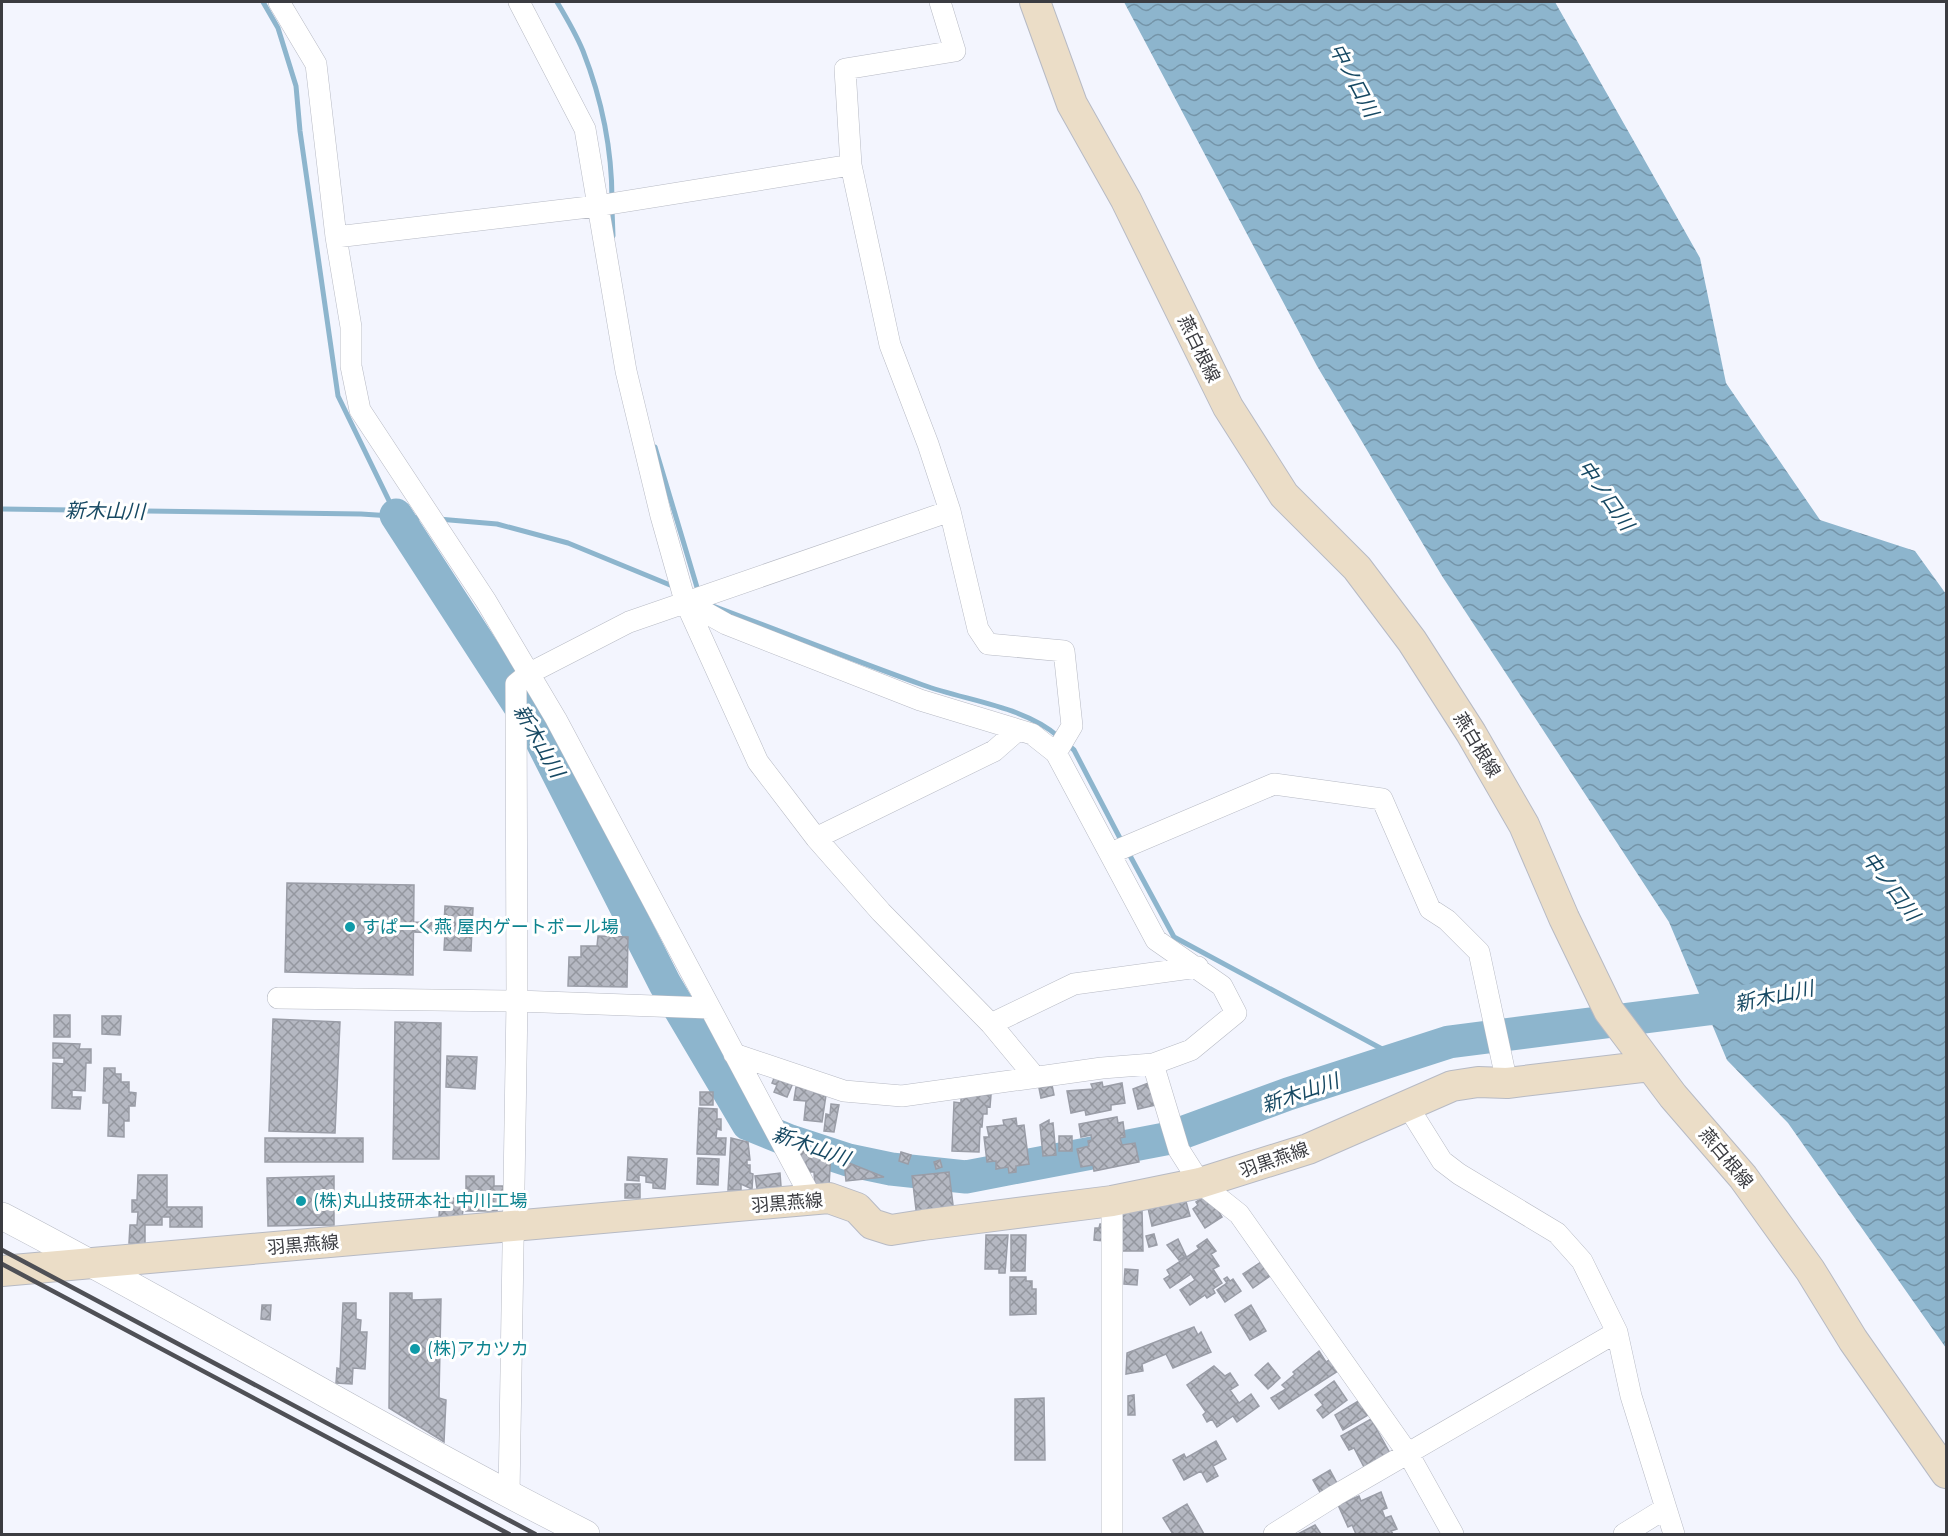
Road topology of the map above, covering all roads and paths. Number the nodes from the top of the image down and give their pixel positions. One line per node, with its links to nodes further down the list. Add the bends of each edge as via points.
1 (279, 2): 7 (street, via 316,64)
2 (519, 2): 6 (street, via 585,129)
3 (940, 2): 5 (street, via 955,51 845,69)
4 (1035, 2): 22 (main road, 燕白根線, via 1072,104 1126,200 1228,407 1284,495 1357,568 1412,641 1471,733 1524,825 1609,1011)
5 (851, 165): 6 (street); 8 (street, via 890,345)
6 (597, 206): 7 (street); 9 (street, via 626,370)
7 (336, 237): 10 (street, via 360,410 414,488)
8 (950, 511): 9 (street); 12 (street, via 978,629 988,644 1064,651 1072,726)
9 (686, 601): 10 (street, via 629,622); 11 (street, via 726,624 920,700); 13 (street, via 758,762)
10 (528, 674): 17 (street, via 516,684); 18 (street, via 556,719)
11 (1018, 730): 12 (street, via 1032,734); 13 (street, via 994,751)
12 (1056, 753): 14 (street)
13 (816, 838): 19 (street, via 881,912)
14 (1111, 853): 15 (street, via 1121,879 1156,940); 24 (street, via 1274,784 1382,799 1430,909 1479,952)
15 (1198, 967): 19 (street, via 1074,984); 21 (street, via 1222,986 1236,1013 1191,1050)
16 (278, 998): 17 (street)
17 (518, 1001): 18 (street); 30 (street)
18 (709, 1008): 20 (street)
19 (991, 1024): 23 (street)
20 (734, 1054): 23 (street, via 844,1091 879,1095 902,1096); 27 (street)
21 (1153, 1064): 23 (street); 26 (street, via 1179,1150)
22 (1650, 1066): 24 (main road, 羽黒燕線); 35 (main road, 燕白根線, via 1743,1177 1797,1251 1853,1340)
23 (1035, 1077)
24 (1507, 1083): 25 (main road, 羽黒燕線, via 1452,1086)
25 (1407, 1105): 26 (main road, 羽黒燕線, via 1308,1149); 33 (street, via 1442,1161 1557,1233 1582,1260)
26 (1200, 1183): 28 (main road, 羽黒燕線); 34 (street, via 1239,1214)
27 (813, 1201): 28 (main road, 羽黒燕線, via 830,1198 857,1208 872,1224 891,1230); 30 (main road, 羽黒燕線)
28 (1112, 1201): 39 (street)
29 (2, 1216): 31 (street)
30 (514, 1225): 31 (main road, 羽黒燕線); 36 (street)
31 (94, 1264): 32 (main road, 羽黒燕線); 36 (street)
32 (2, 1271)
33 (1617, 1332): 34 (street); 37 (street, via 1631,1395)
34 (1409, 1455): 40 (street); 41 (street)
35 (1947, 1473)
36 (509, 1496): 38 (street)
37 (1666, 1508): 42 (street); 43 (street)
38 (586, 1534)
39 (1112, 1534)
40 (1274, 1534)
41 (1453, 1534)
42 (1624, 1534)
43 (1674, 1534)

